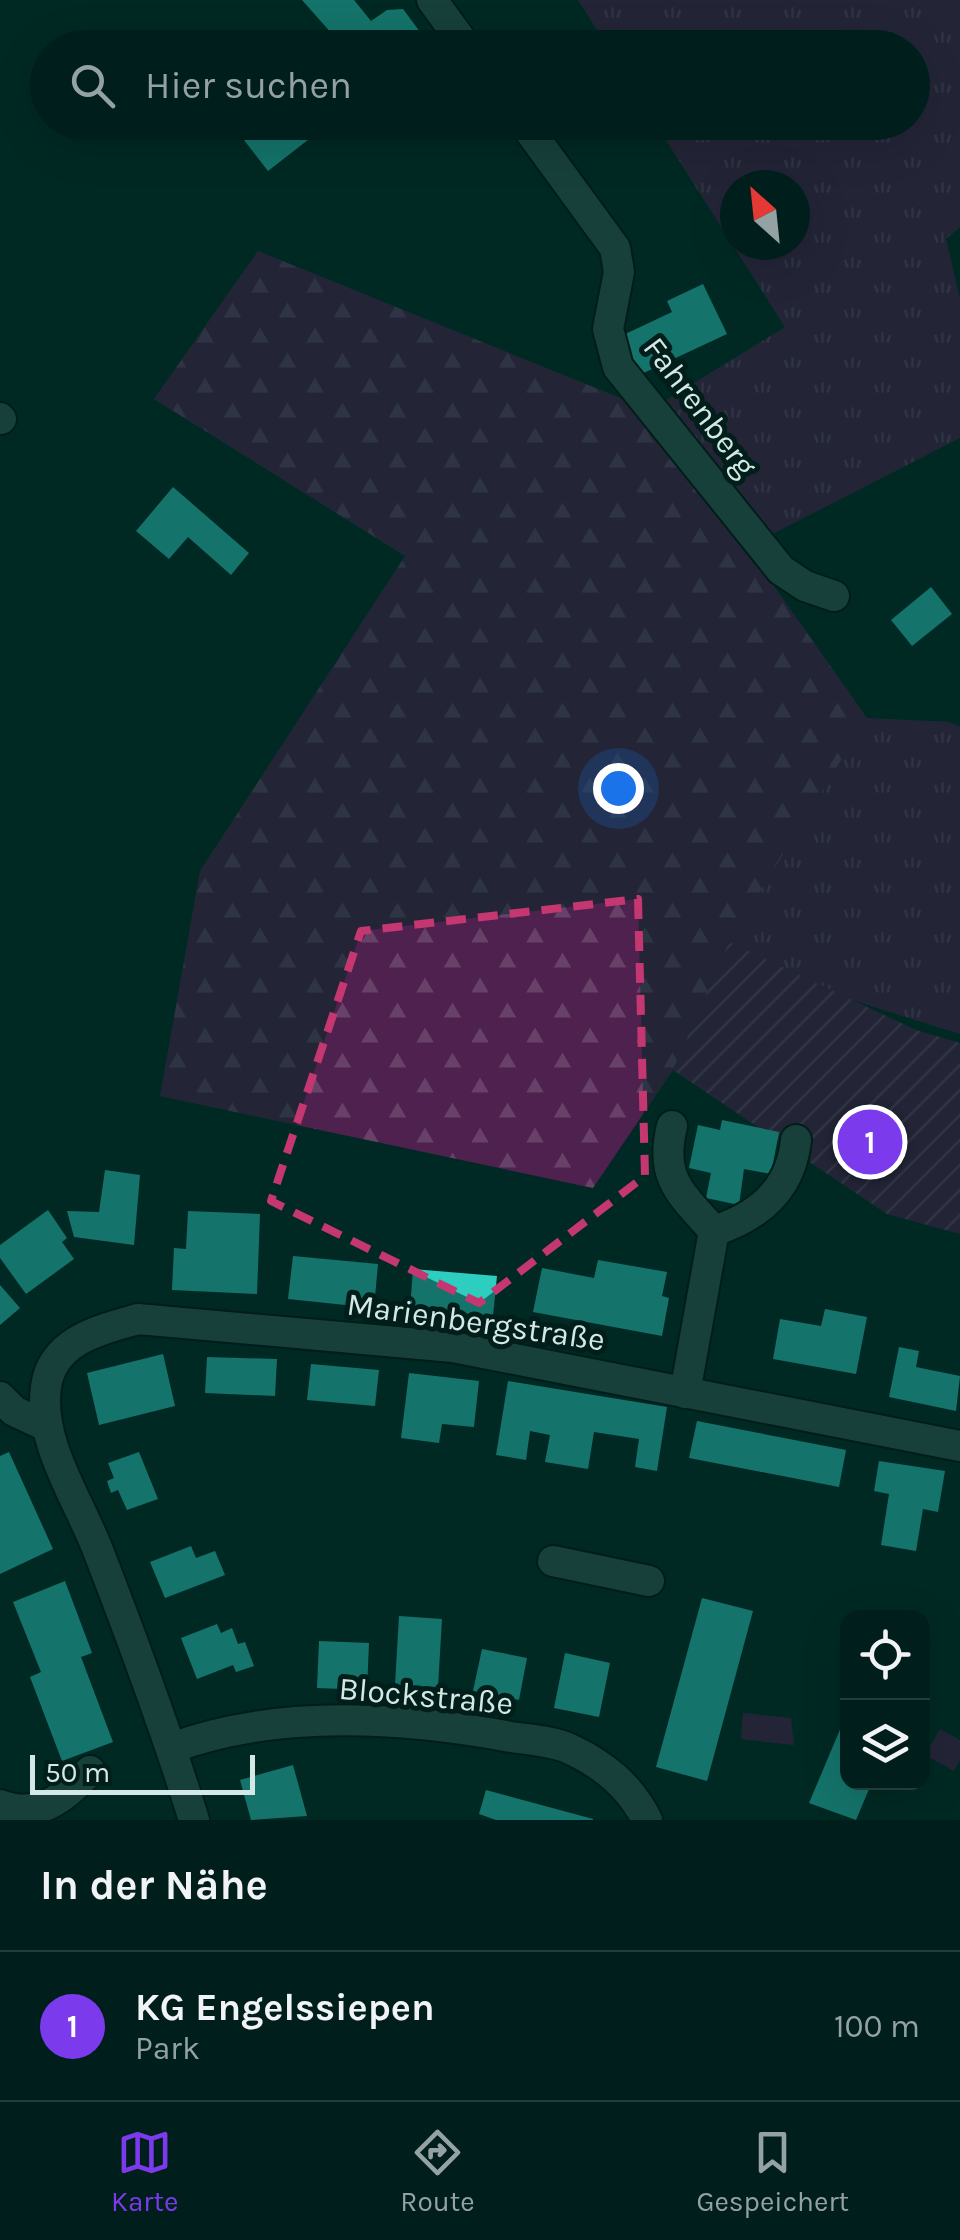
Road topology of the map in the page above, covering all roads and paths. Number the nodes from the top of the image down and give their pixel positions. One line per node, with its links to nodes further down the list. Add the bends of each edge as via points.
1 (432, 0): 2 (street)
2 (454, 30)
3 (536, 140): 4 (street, Fahrenberg, via 615,248 619,272 608,330 618,366 781,570)
4 (834, 596)
5 (672, 1126): 7 (street, via 665,1155 672,1182)
6 (796, 1140): 7 (street, via 785,1182 766,1206)
7 (714, 1231): 8 (street)
8 (685, 1393): 10 (street, Marienbergstraße, via 453,1347 138,1319 70,1344 46,1385); 11 (street, Marienbergstraße)
9 (0, 1397): 10 (street)
10 (46, 1426): 14 (street, Marienbergstraße)
11 (960, 1446)
12 (553, 1561): 13 (street)
13 (649, 1581)
14 (172, 1748): 17 (street, Marienbergstraße); 18 (street, Blockstraße, via 212,1733 288,1722 480,1731 566,1747 612,1772)
15 (90, 1771): 16 (street, via 53,1806 32,1813)
16 (0, 1805)
17 (194, 1820)
18 (647, 1820)

